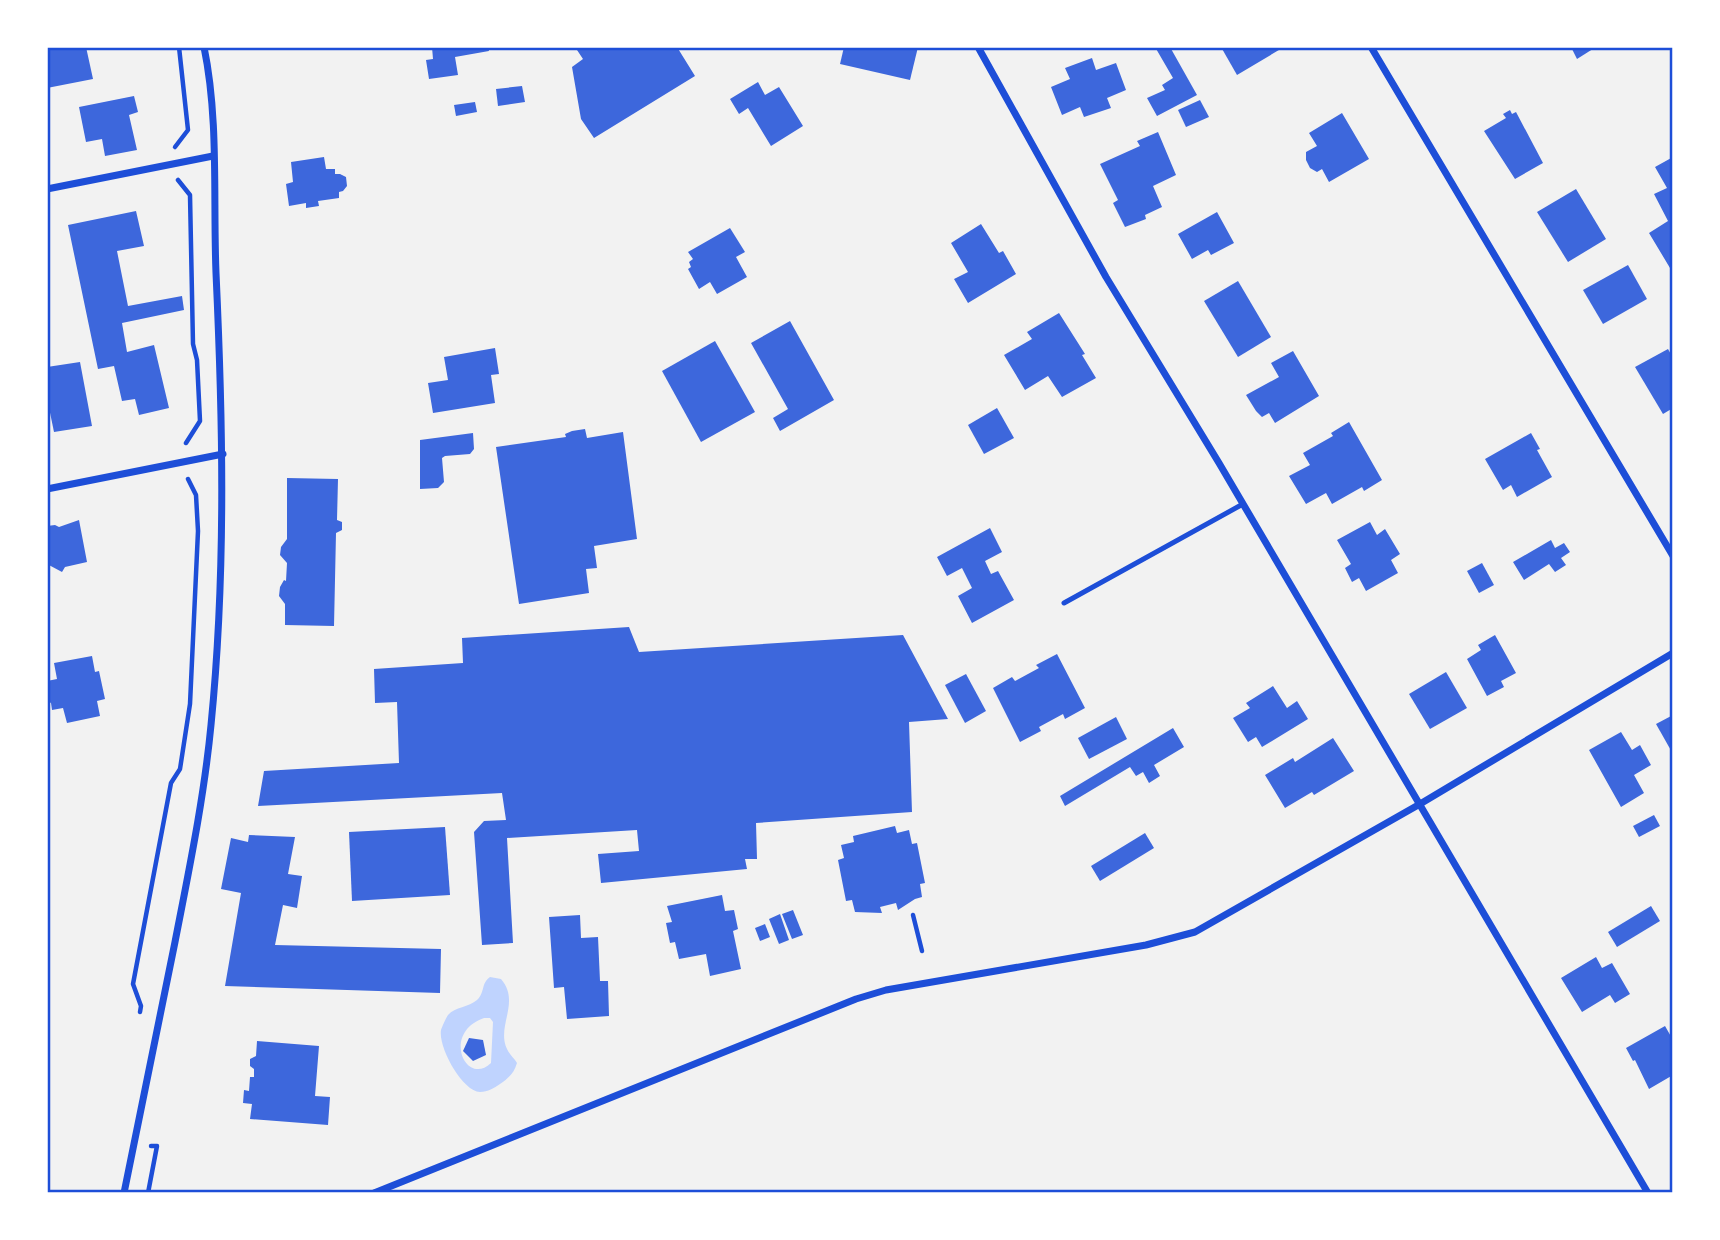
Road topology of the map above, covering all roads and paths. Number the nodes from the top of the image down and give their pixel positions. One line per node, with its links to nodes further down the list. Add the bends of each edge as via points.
1 (179, 47): 5 (path, via 188,130 175,147)
2 (204, 47): 6 (street)
3 (978, 47): 13 (street, via 1106,277)
4 (1371, 47): 14 (street)
5 (176, 153)
6 (213, 156): 8 (street); 10 (street)
7 (178, 174): 9 (path, via 178,182 190,195 193,344 200,421)
8 (47, 188)
9 (186, 450)
10 (223, 454): 12 (street); 22 (street, via 220,617 204,789)
11 (186, 471): 20 (path, via 196,495 198,531 190,704 132,984 141,1006)
12 (47, 489)
13 (1243, 504): 15 (lane); 17 (street)
14 (1673, 556)
15 (1064, 603)
16 (1673, 653): 17 (street)
17 (1420, 804): 24 (street, via 1195,932 856,999); 25 (street)
18 (913, 915): 19 (path)
19 (922, 951)
20 (138, 1020)
21 (157, 1146): 23 (path)
22 (124, 1193)
23 (148, 1193)
24 (374, 1193)
25 (1648, 1193)

